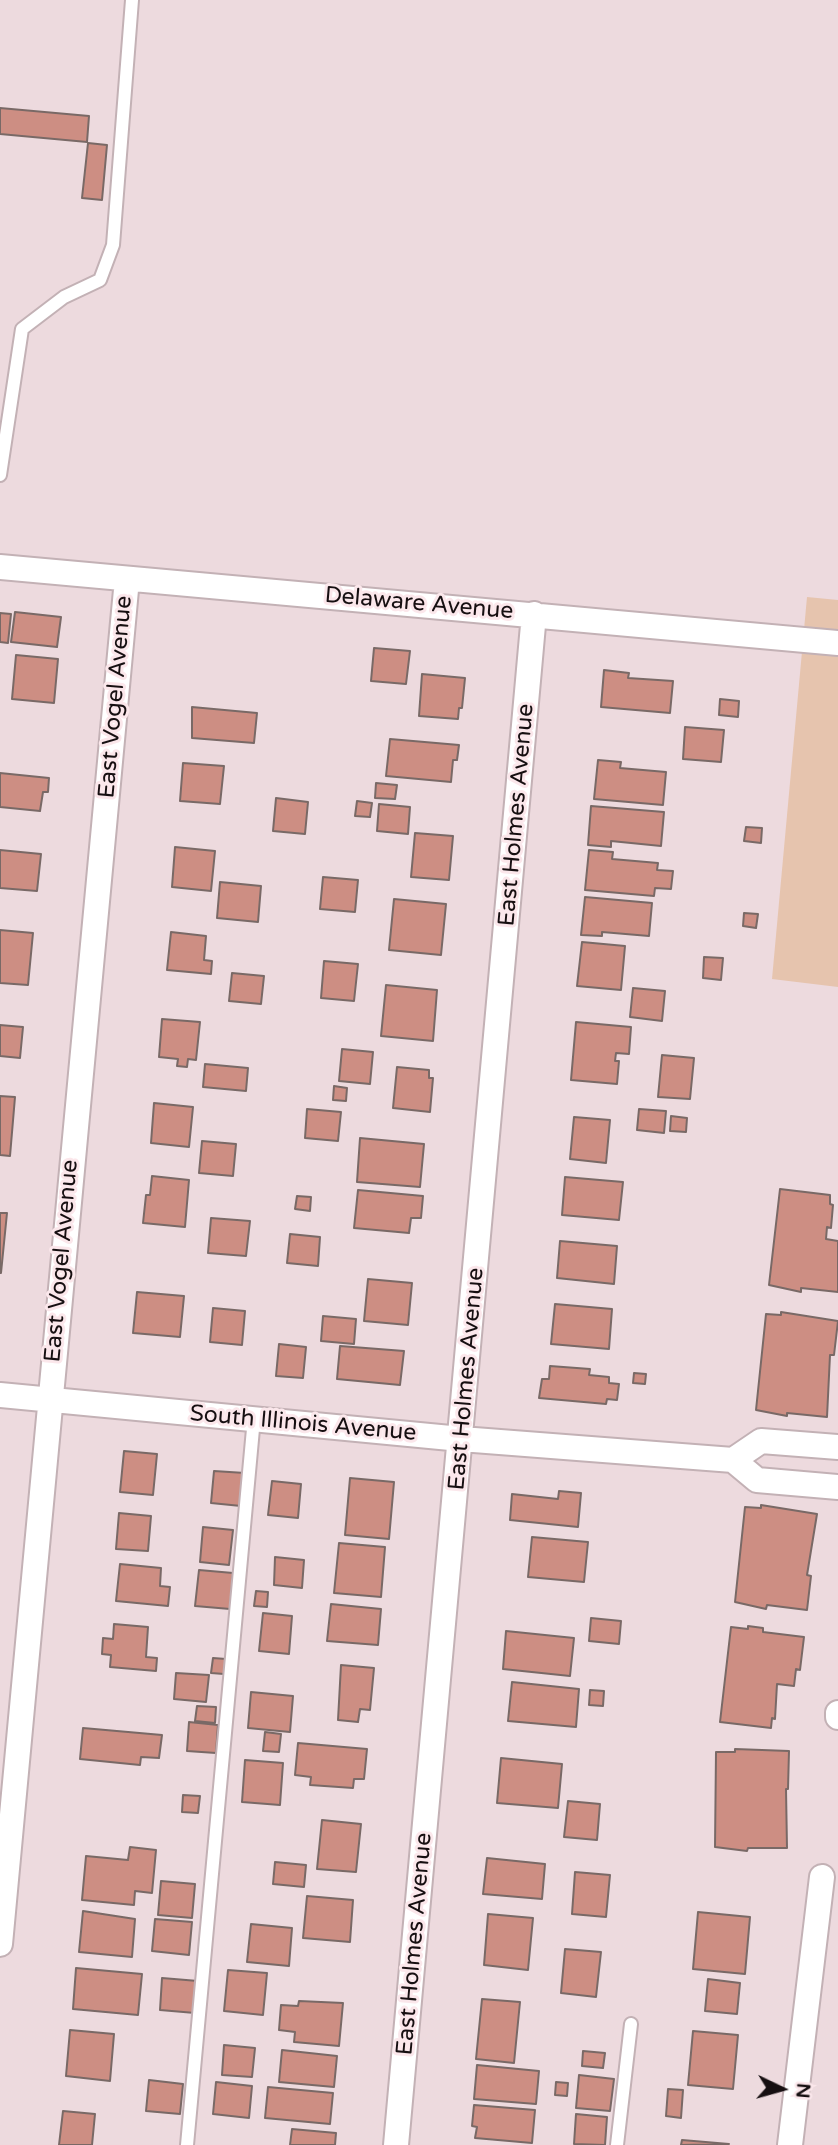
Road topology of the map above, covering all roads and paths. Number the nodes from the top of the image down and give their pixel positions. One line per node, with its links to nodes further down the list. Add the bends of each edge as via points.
1 (132, 0): 2 (lane, via 113,245 100,280 64,297 22,329)
2 (0, 475)
3 (0, 567): 4 (street, Delaware Avenue)
4 (127, 579): 5 (street, Delaware Avenue); 8 (street, East Vogel Avenue)
5 (534, 614): 6 (street, Delaware Avenue); 10 (street, East Holmes Avenue)
6 (838, 643)
7 (0, 1395): 8 (street, South Illinois Avenue)
8 (48, 1401): 9 (street, South Illinois Avenue); 15 (street, East Vogel Avenue)
9 (254, 1418): 10 (street, South Illinois Avenue); 17 (lane)
10 (461, 1439): 12 (street, South Illinois Avenue); 18 (street, East Holmes Avenue)
11 (838, 1447): 12 (street, via 761,1441)
12 (733, 1460): 13 (street, via 757,1480)
13 (838, 1487)
14 (822, 1871): 20 (street)
15 (0, 1944)
16 (631, 2024): 19 (lane)
17 (187, 2145)
18 (396, 2145)
19 (617, 2145)
20 (790, 2145)

